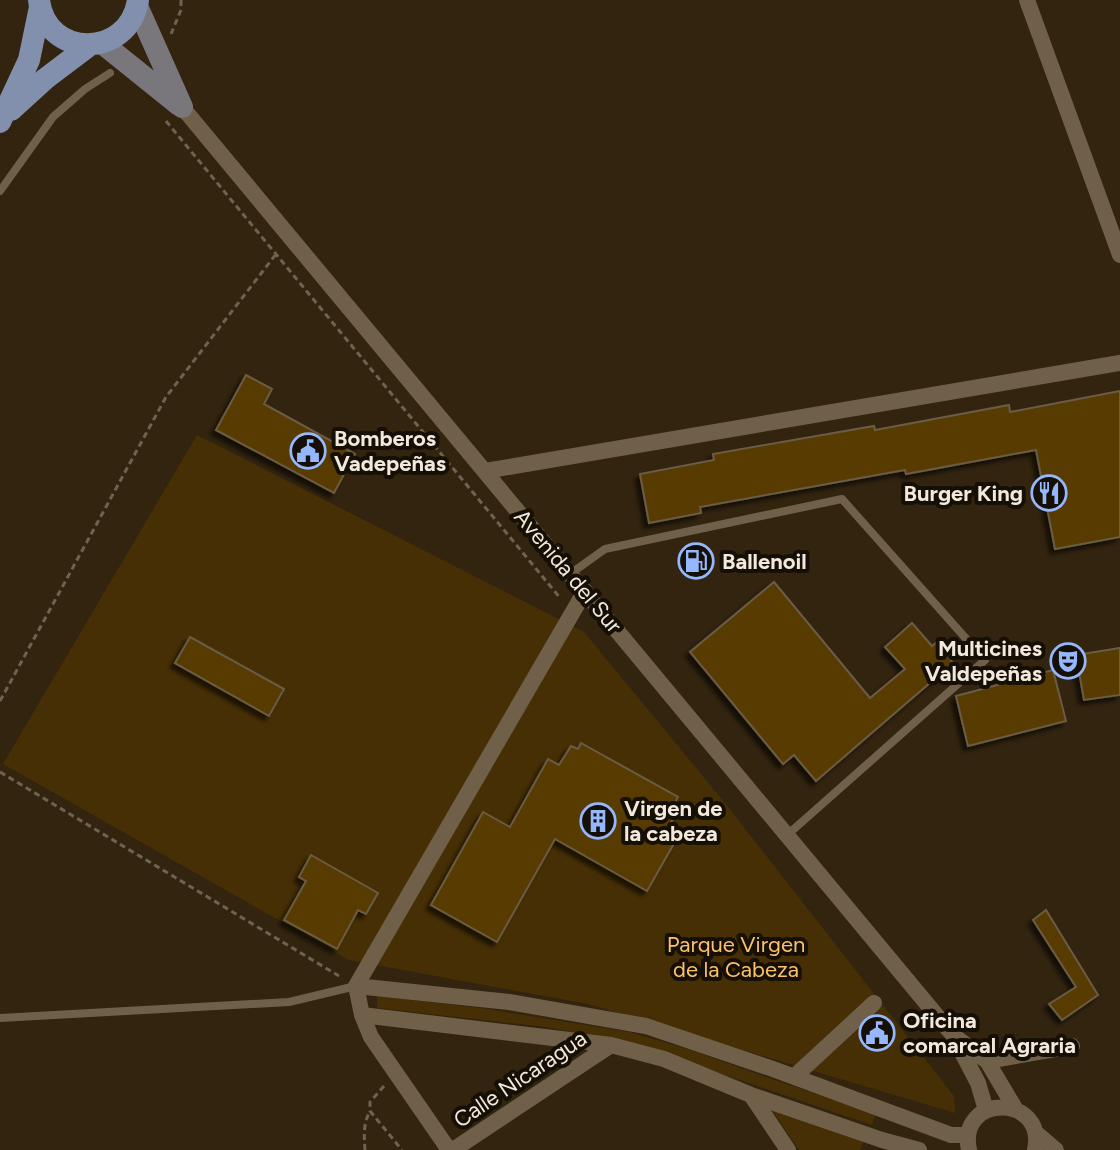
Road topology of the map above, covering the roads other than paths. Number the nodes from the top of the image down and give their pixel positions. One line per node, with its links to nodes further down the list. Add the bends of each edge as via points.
1 (1027, 0): 9 (street)
2 (138, 3): 4 (main road, via 125,29); 6 (main road, Avenida del Sur)
3 (39, 4): 4 (main road, via 58,35 73,43); 7 (main road, via 29,60)
4 (96, 44): 6 (main road, Avenida del Sur); 7 (main road, via 45,79)
5 (110, 73): 8 (lane, via 53,117)
6 (182, 107): 11 (street, Avenida del Sur)
7 (2, 119)
8 (0, 191)
9 (1120, 255)
10 (1120, 363): 11 (street)
11 (485, 471): 12 (street, Avenida del Sur)
12 (570, 574): 13 (street, Avenida del Sur); 14 (lane, via 605,549 842,499 985,660)
13 (585, 591): 14 (street, Avenida del Sur); 15 (street)
14 (786, 836): 19 (street, Avenida del Sur)
15 (356, 986): 17 (street); 18 (lane, via 289,1002); 23 (street, via 509,1002 646,1026)
16 (874, 1003): 23 (street)
17 (362, 1015): 20 (street); 31 (street, via 371,1037)
18 (0, 1018)
19 (954, 1036): 22 (street, Avenida del Sur); 25 (street, Avenida del Sur)
20 (611, 1045): 24 (street, via 664,1059); 31 (street, Calle Nicaragua)
21 (1072, 1046): 22 (street)
22 (987, 1061): 26 (street, Avenida del Sur)
23 (795, 1076): 27 (street)
24 (751, 1095): 30 (street); 32 (street)
25 (986, 1110): 26 (street); 29 (street, via 971,1125)
26 (1016, 1110): 28 (street, Avenida del Sur)
27 (891, 1114): 29 (street); 30 (street)
28 (1035, 1132): 34 (street); 35 (street, Avenida del Sur)
29 (968, 1142)
30 (880, 1145): 33 (street)
31 (451, 1150)
32 (788, 1150)
33 (919, 1150)
34 (1035, 1150)
35 (1056, 1150)

